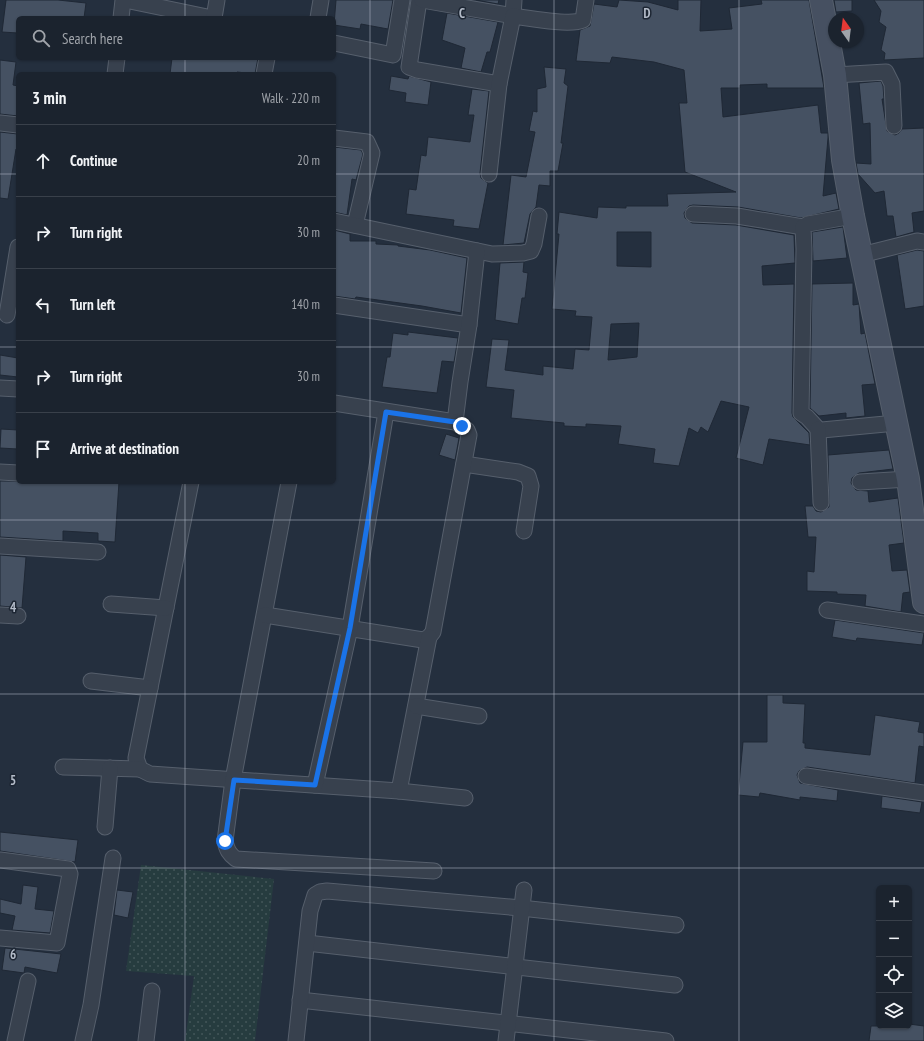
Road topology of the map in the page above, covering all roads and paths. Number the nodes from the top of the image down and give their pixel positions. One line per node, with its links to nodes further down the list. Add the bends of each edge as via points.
1 (124, 0): 9 (street); 10 (street)
2 (217, 0): 11 (street)
3 (321, 0): 12 (street)
4 (402, 0): 14 (street, via 393,55)
5 (420, 0): 13 (street); 20 (street, via 409,67)
6 (514, 0): 13 (street)
7 (586, 0): 13 (street, via 583,20 579,22)
8 (821, 0): 19 (street)
9 (121, 16)
10 (203, 16)
11 (213, 16)
12 (318, 16)
13 (513, 16): 20 (street)
14 (336, 43)
15 (117, 60): 17 (street)
16 (267, 60): 18 (street)
17 (115, 72)
18 (264, 72)
19 (835, 75): 23 (street, via 886,72 892,84); 28 (street, via 843,160)
20 (499, 84): 25 (street)
21 (0, 123): 22 (street)
22 (16, 126)
23 (894, 126)
24 (336, 138): 30 (street, via 367,142 372,153)
25 (490, 174)
26 (692, 214): 31 (street, via 737,216)
27 (539, 216): 33 (street, via 531,251 492,254)
28 (853, 216): 31 (street); 34 (street)
29 (336, 221): 30 (street)
30 (355, 225): 33 (street)
31 (803, 227): 45 (street, via 801,413)
32 (924, 242): 34 (street)
33 (477, 251): 38 (street)
34 (861, 255): 44 (street)
35 (16, 261): 37 (street)
36 (336, 305): 38 (street)
37 (8, 315)
38 (469, 325): 43 (street)
39 (0, 388): 40 (street)
40 (16, 389)
41 (336, 403): 42 (street)
42 (386, 412): 43 (street); 65 (street)
43 (455, 422): 46 (street, via 467,430 469,435)
44 (896, 423): 45 (street); 49 (street)
45 (818, 429): 53 (street)
46 (464, 464): 54 (street, via 518,472 528,476 531,486); 66 (street, via 433,632)
47 (0, 472): 48 (street)
48 (16, 473)
49 (908, 479): 50 (street); 57 (street)
50 (860, 482)
51 (191, 484): 59 (street)
52 (289, 484): 62 (street)
53 (821, 503)
54 (524, 531)
55 (0, 546): 56 (street)
56 (98, 552)
57 (924, 602)
58 (111, 604): 59 (street)
59 (166, 608): 68 (street)
60 (828, 610): 64 (street)
61 (0, 615): 63 (street)
62 (265, 615): 65 (street); 75 (street)
63 (18, 616)
64 (924, 624)
65 (350, 628): 66 (street, via 423,640); 76 (street)
66 (429, 637): 69 (street)
67 (91, 681): 68 (street)
68 (150, 688): 73 (street, via 136,758)
69 (416, 706): 70 (street); 77 (street)
70 (479, 716)
71 (63, 767): 72 (street)
72 (110, 768): 73 (street); 80 (street)
73 (140, 769): 75 (street, via 150,774)
74 (806, 776): 78 (street)
75 (234, 780): 76 (street); 83 (street, via 225,841 230,854 236,859)
76 (315, 785): 77 (street)
77 (399, 791): 79 (street)
78 (924, 793)
79 (465, 798)
80 (105, 827)
81 (113, 858): 96 (street, via 91,1005)
82 (0, 860): 87 (street, via 68,869 70,874 57,943)
83 (434, 871)
84 (524, 890): 85 (street)
85 (522, 908): 86 (street); 88 (street, via 320,892 314,895); 89 (street)
86 (676, 925)
87 (0, 938)
88 (307, 943): 89 (street); 93 (street)
89 (515, 965): 91 (street); 94 (street)
90 (28, 981): 95 (street)
91 (675, 985)
92 (152, 991): 97 (street)
93 (300, 1000): 94 (street); 98 (street)
94 (508, 1024): 99 (street); 100 (street)
95 (15, 1041)
96 (83, 1041)
97 (146, 1041)
98 (296, 1041)
99 (506, 1041)
100 (666, 1041)

